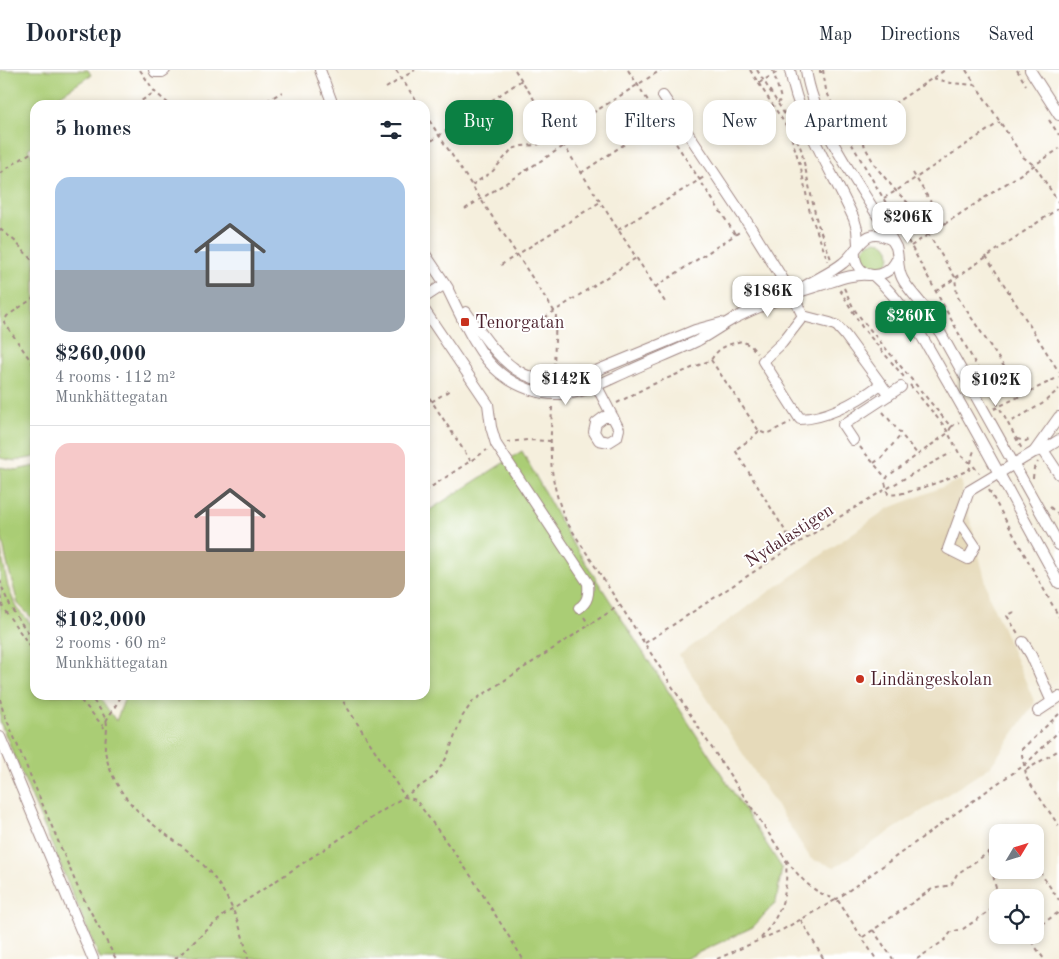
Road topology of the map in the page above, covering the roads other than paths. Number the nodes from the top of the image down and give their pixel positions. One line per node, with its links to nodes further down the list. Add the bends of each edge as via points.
1 (154, 70): 2 (street)
2 (166, 70)
3 (320, 70): 8 (street)
4 (790, 70): 11 (street, via 802,110 854,219)
5 (806, 70): 10 (street, via 829,133)
6 (1030, 70): 9 (street)
7 (663, 96): 17 (street)
8 (331, 100)
9 (1059, 116)
10 (890, 238): 11 (street, via 871,235); 12 (street, via 896,247)
11 (856, 247): 14 (street, via 858,266); 17 (street, via 840,265)
12 (897, 259): 14 (street, via 890,269); 31 (street, via 904,282 931,316)
13 (430, 262): 15 (street)
14 (872, 275): 17 (street, via 846,277); 32 (street, via 906,310)
15 (445, 284): 16 (street); 21 (street, via 490,345 510,366 544,381 568,381); 23 (street, via 481,351 501,374 523,387 548,394 574,392)
16 (430, 294)
17 (792, 294): 18 (street); 20 (street)
18 (803, 316): 22 (street, via 837,326); 22 (street, via 763,361 800,419 824,415 866,396)
19 (430, 318): 37 (street, via 488,404 496,444 588,583 586,601)
20 (733, 319): 21 (street, via 695,330); 23 (street, via 698,340)
21 (590, 373): 23 (street)
22 (881, 384): 25 (street)
23 (596, 385): 26 (street)
24 (901, 386): 25 (street)
25 (889, 395): 28 (street, via 843,425)
26 (610, 412)
27 (1059, 417): 30 (street)
28 (853, 440)
29 (1059, 440): 30 (street)
30 (1034, 453): 31 (street); 33 (street)
31 (1014, 464): 32 (street); 35 (street)
32 (998, 474): 34 (street, via 969,491); 36 (street)
33 (1059, 474)
34 (959, 522)
35 (1059, 546)
36 (1059, 583)
37 (579, 608)
38 (1023, 642): 39 (street)
39 (1055, 699): 40 (street)
40 (1038, 711)
41 (0, 737): 42 (street)
42 (93, 959)

